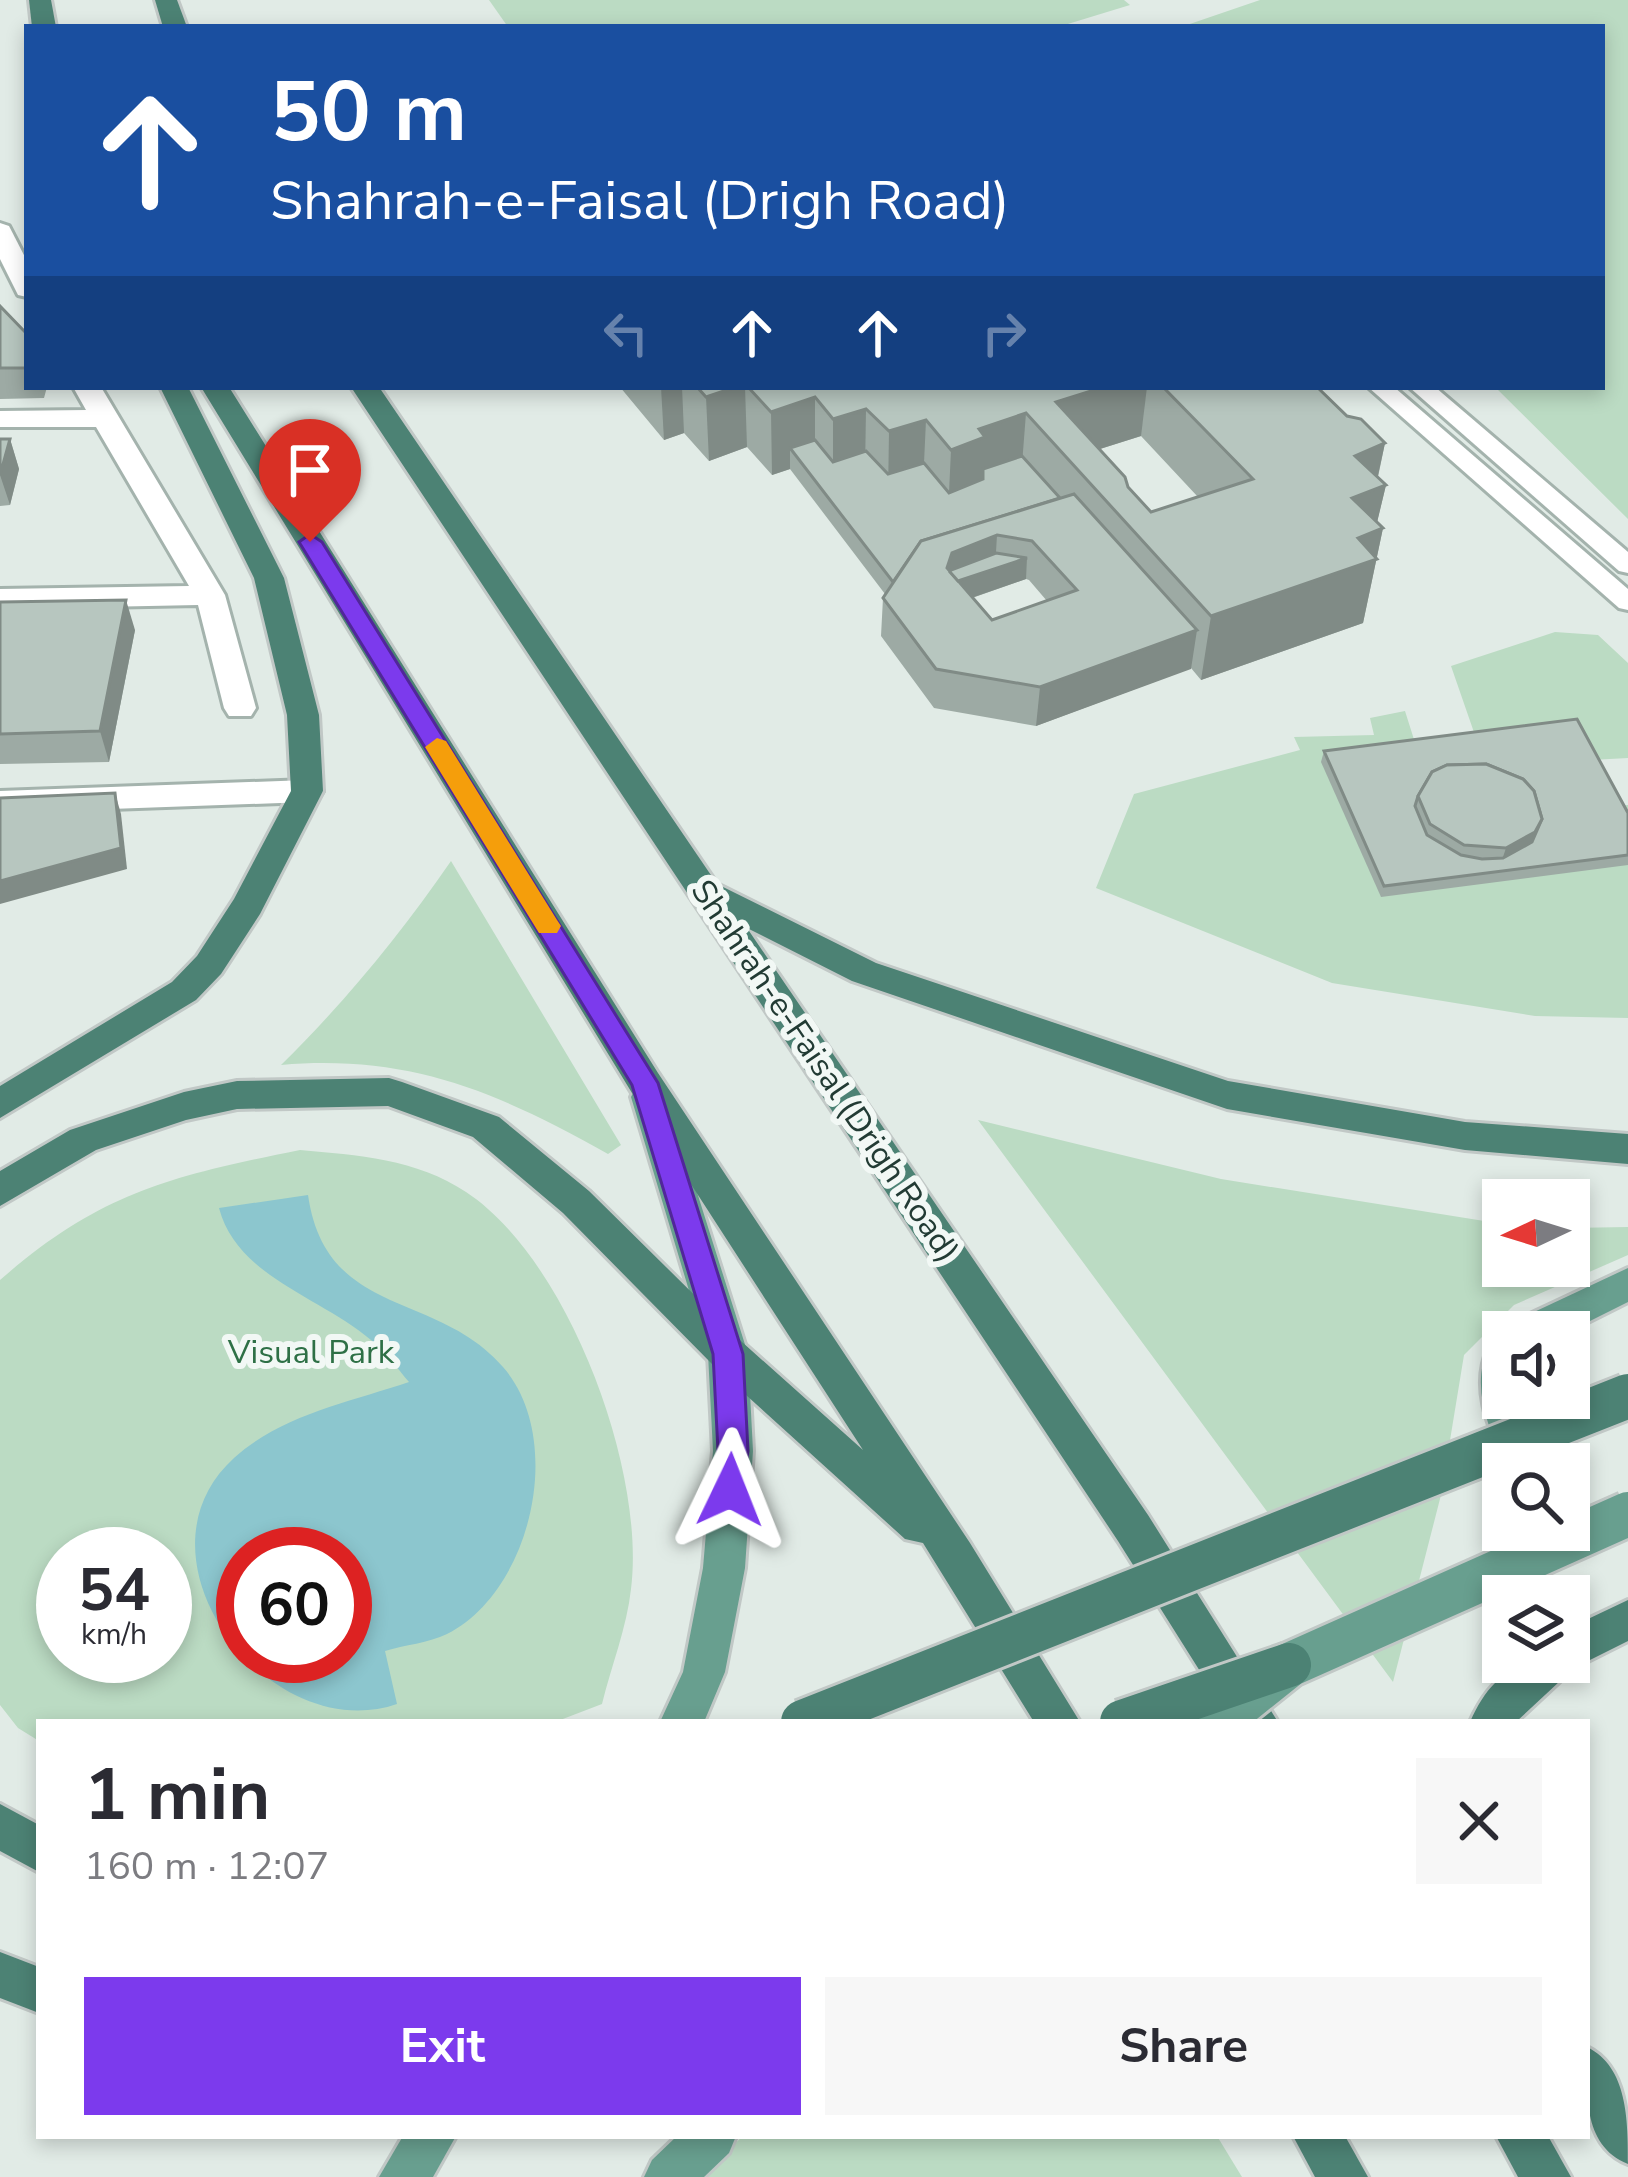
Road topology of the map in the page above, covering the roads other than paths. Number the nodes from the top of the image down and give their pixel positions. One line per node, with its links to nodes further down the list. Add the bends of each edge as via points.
1 (0, 231): 2 (street)
2 (14, 275)
3 (89, 390): 9 (street)
4 (175, 390): 16 (highway, via 269,578 303,715)
5 (217, 390): 19 (highway)
6 (367, 390): 18 (highway, Shahrah-e-Faisal (Drigh Road))
7 (1383, 390): 14 (lane)
8 (1424, 390): 11 (lane)
9 (106, 418): 10 (street); 12 (street)
10 (0, 419)
11 (1628, 566)
12 (210, 596): 13 (street); 15 (street)
13 (0, 599)
14 (1628, 602)
15 (240, 708)
16 (308, 791): 17 (street); 20 (highway, via 248,905 184,991)
17 (0, 802)
18 (704, 891): 21 (highway, via 864,972 1227,1095 1465,1136); 40 (highway, Shahrah-e-Faisal (Drigh Road))
19 (645, 1083): 25 (main road); 30 (highway)
20 (0, 1104)
21 (1628, 1149)
22 (0, 1191): 25 (highway, via 44,1160 132,1122 237,1095 389,1092 486,1127 656,1277)
23 (1628, 1284): 24 (main road)
24 (1573, 1311)
25 (728, 1354): 30 (highway); 35 (main road, via 733,1451 724,1568 704,1672)
26 (1628, 1396): 36 (highway, bridge)
27 (1628, 1514): 33 (main road, bridge)
28 (1590, 1521): 29 (main road)
29 (1628, 1535)
30 (955, 1556): 37 (highway)
31 (1628, 1619): 32 (highway)
32 (1590, 1639)
33 (1289, 1665): 38 (highway, bridge); 39 (main road, bridge)
34 (1530, 1683): 41 (highway)
35 (683, 1719)
36 (810, 1719)
37 (1056, 1719)
38 (1131, 1719)
39 (1222, 1719)
40 (1254, 1719)
41 (1494, 1719)
42 (0, 1826): 43 (highway)
43 (36, 1848)
44 (0, 1975): 45 (highway)
45 (36, 1989)
46 (1590, 2076): 51 (highway)
47 (430, 2139): 52 (main road)
48 (709, 2139): 53 (main road)
49 (1319, 2139): 54 (highway)
50 (1522, 2139): 55 (highway)
51 (1628, 2140)
52 (404, 2177)
53 (669, 2177)
54 (1343, 2177)
55 (1546, 2177)

